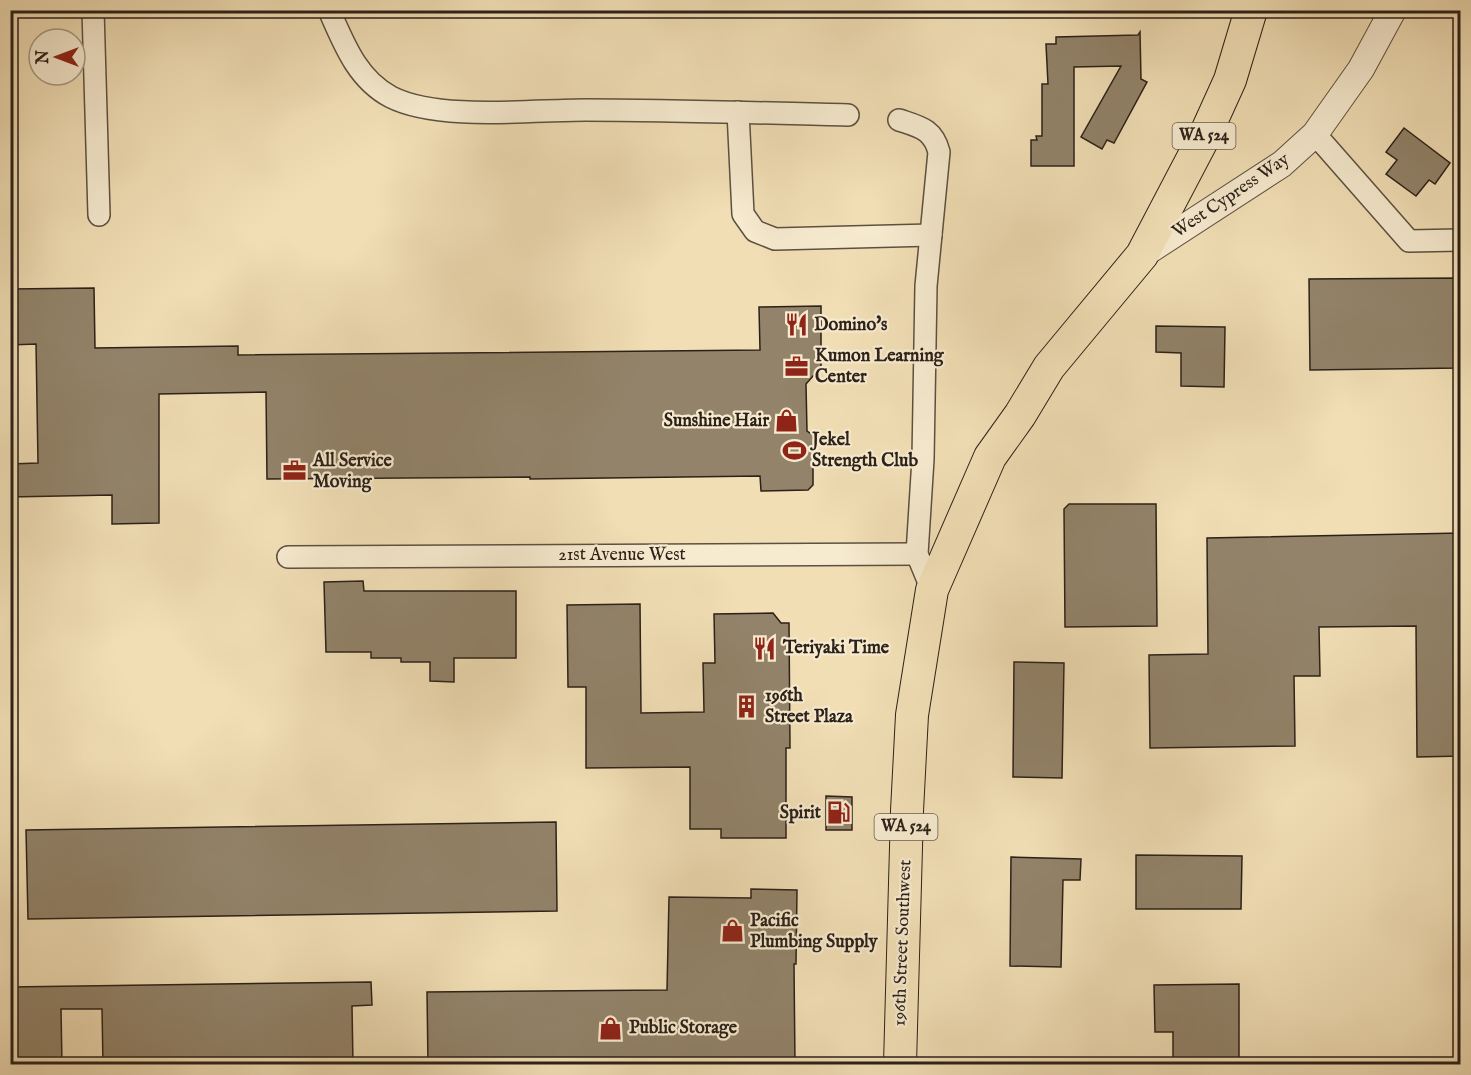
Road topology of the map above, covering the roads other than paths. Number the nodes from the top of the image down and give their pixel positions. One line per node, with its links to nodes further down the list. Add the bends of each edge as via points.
1 (93, 10): 9 (street)
2 (329, 10): 5 (street, via 363,75 375,87 406,103 465,111)
3 (1251, 10): 12 (main road, 196th Street Southwest / WA 524, via 1230,80)
4 (1394, 10): 8 (street, West Cypress Way, via 1361,69)
5 (738, 112): 6 (street); 10 (street, via 743,213 754,231 775,239)
6 (848, 115)
7 (899, 120): 10 (street, via 918,126 935,138 939,152)
8 (1314, 134): 11 (street, via 1409,241); 12 (street, West Cypress Way, via 1282,164)
9 (99, 215)
10 (931, 236): 13 (street)
11 (1461, 240)
12 (1142, 255): 15 (main road, 196th Street Southwest / WA 524, via 1049,367 990,457)
13 (917, 554): 14 (street, 21st Avenue West); 15 (street)
14 (288, 557)
15 (932, 590): 16 (main road, 196th Street Southwest / WA 524, via 912,715)
16 (900, 1065)

